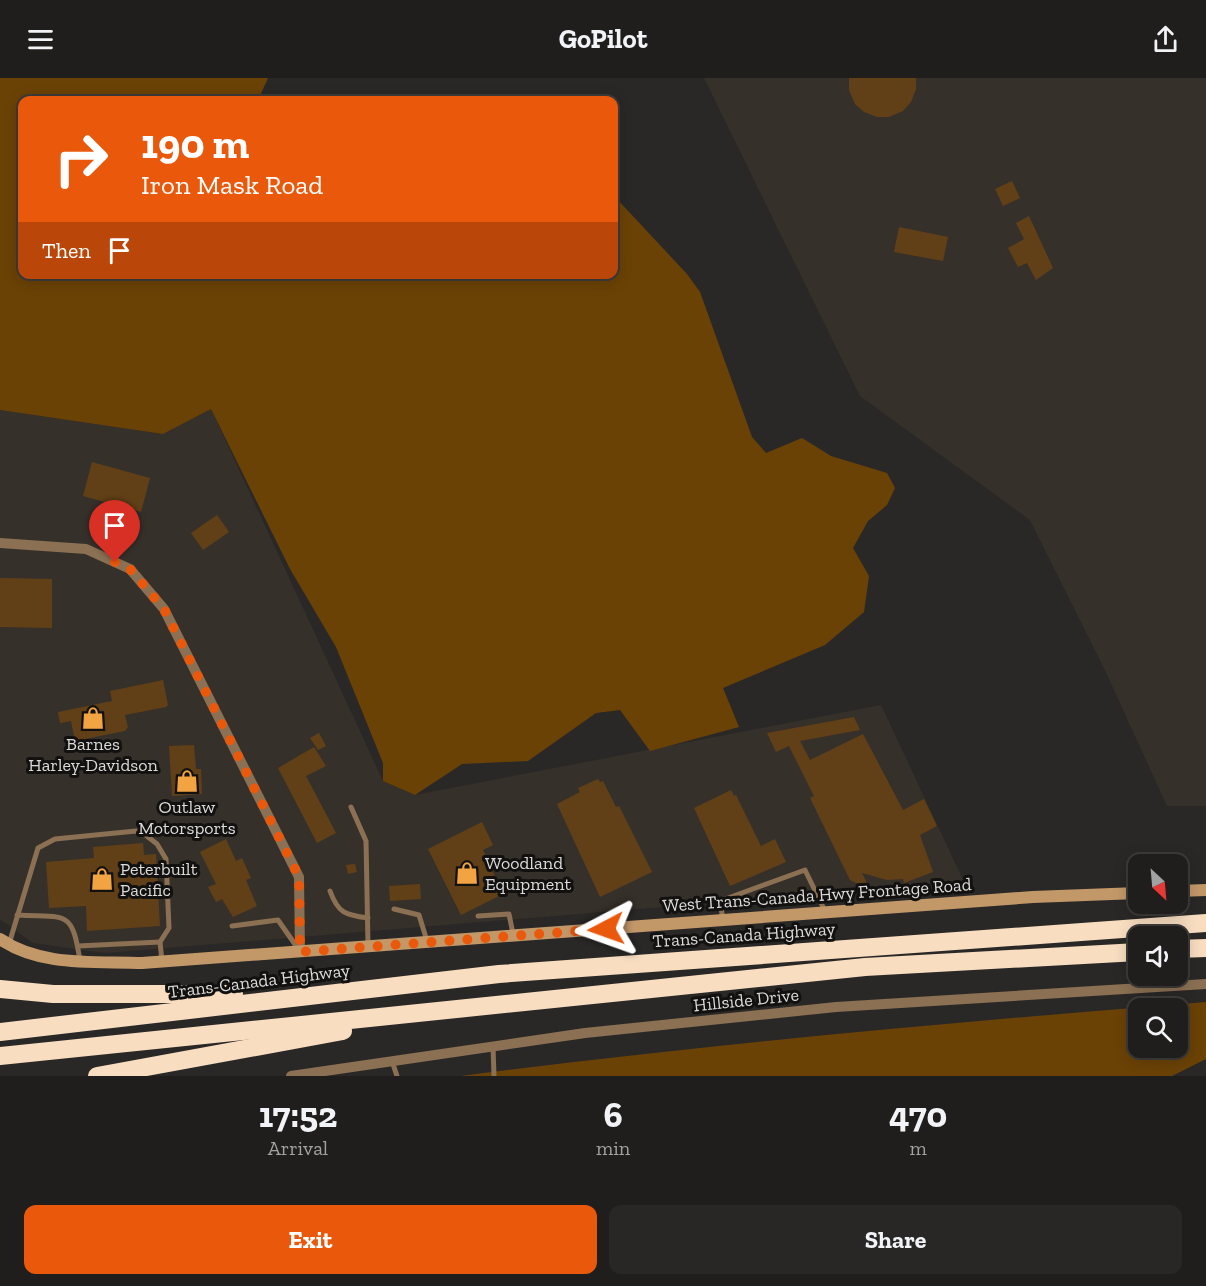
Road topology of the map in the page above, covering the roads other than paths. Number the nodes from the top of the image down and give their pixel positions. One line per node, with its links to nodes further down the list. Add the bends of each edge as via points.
1 (0, 543): 23 (street, via 86,549 130,569 164,609 299,877)
2 (351, 807): 11 (lane, via 366,841)
3 (1206, 890): 5 (street)
4 (330, 891): 11 (lane, via 335,905 347,915)
5 (1188, 891)
6 (1128, 893): 8 (street, West Trans-Canada Hwy Frontage Road)
7 (394, 909): 18 (lane, via 419,915)
8 (826, 913): 12 (street, West Trans-Canada Hwy Frontage Road); 12 (lane, via 805,870 720,901)
9 (17, 915): 16 (lane); 17 (lane, via 34,856 43,844 55,839 135,831 157,844 165,859 169,928); 19 (lane, via 66,920 75,931)
10 (478, 916): 15 (lane, via 509,914)
11 (368, 918): 20 (lane)
12 (723, 920): 15 (street, West Trans-Canada Hwy Frontage Road)
13 (1206, 923): 27 (highway, Trans-Canada Highway)
14 (232, 926): 23 (lane, via 278,920)
15 (513, 936): 18 (street, West Trans-Canada Hwy Frontage Road)
16 (4, 942): 25 (street, West Trans-Canada Hwy Frontage Road, via 50,960)
17 (160, 942): 19 (lane); 26 (lane)
18 (428, 942): 20 (street, West Trans-Canada Hwy Frontage Road)
19 (78, 946): 25 (lane)
20 (368, 946): 23 (street, West Trans-Canada Hwy Frontage Road)
21 (1206, 948): 22 (highway)
22 (1188, 949)
23 (300, 952): 26 (street, West Trans-Canada Hwy Frontage Road)
24 (1128, 952): 30 (highway, via 865,968)
25 (80, 961): 26 (street, West Trans-Canada Hwy Frontage Road)
26 (162, 961)
27 (499, 974): 29 (highway, via 220,995 53,994); 31 (highway, Trans-Canada Highway)
28 (1206, 984): 32 (street, Hillside Drive, via 836,1007)
29 (0, 989)
30 (508, 1002): 33 (highway); 35 (highway)
31 (0, 1032)
32 (493, 1046): 34 (street, Hillside Drive); 38 (lane)
33 (0, 1056)
34 (392, 1061): 36 (street, Hillside Drive); 37 (lane)
35 (97, 1076)
36 (291, 1076)
37 (397, 1076)
38 (494, 1076)

